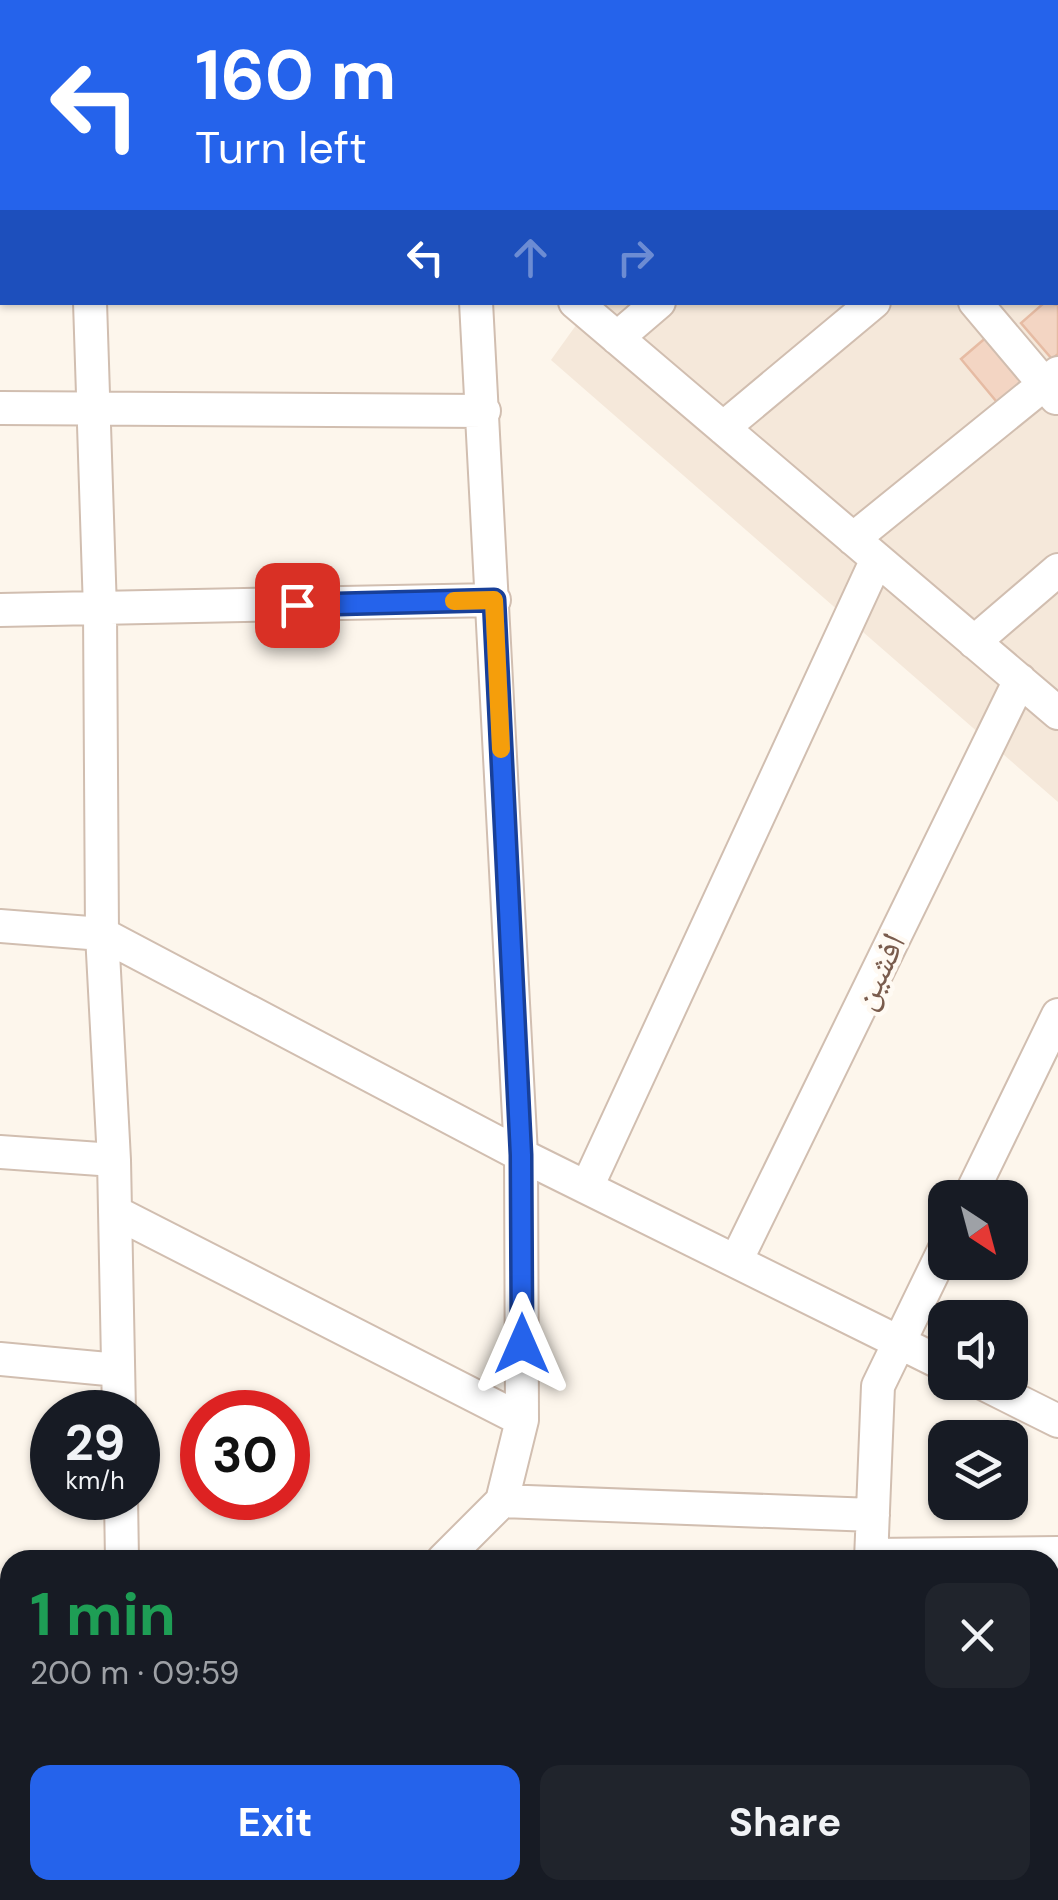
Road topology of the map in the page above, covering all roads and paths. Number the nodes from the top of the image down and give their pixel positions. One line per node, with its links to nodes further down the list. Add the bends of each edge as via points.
1 (90, 305): 10 (street)
2 (476, 305): 11 (street)
3 (578, 305): 7 (street)
4 (656, 305): 7 (street)
5 (870, 305): 12 (street)
6 (978, 305): 8 (street)
7 (617, 338): 12 (street)
8 (1054, 386): 13 (street)
9 (0, 408): 10 (street)
10 (93, 408): 11 (street); 17 (street)
11 (484, 410): 15 (street)
12 (723, 428): 13 (street)
13 (865, 549): 18 (street); 28 (street)
14 (1058, 570): 18 (street)
15 (494, 600): 17 (street); 25 (street)
16 (0, 610): 17 (street)
17 (100, 610): 22 (street)
18 (974, 642): 19 (street)
19 (1020, 680): 20 (street); 30 (street, افشین)
20 (1058, 713)
21 (0, 926): 22 (street)
22 (102, 934): 25 (street); 26 (street)
23 (1058, 1015): 27 (street)
24 (0, 1152): 26 (street)
25 (521, 1155): 28 (street); 38 (street)
26 (114, 1160): 29 (street)
27 (978, 1180)
28 (586, 1187): 30 (street)
29 (115, 1212): 35 (street); 38 (street)
30 (736, 1261): 32 (street)
31 (929, 1280): 32 (street)
32 (899, 1342): 33 (street); 41 (street, via 878,1386)
33 (928, 1356)
34 (0, 1360): 35 (street)
35 (118, 1370): 36 (street)
36 (118, 1390)
37 (1016, 1400): 39 (street)
38 (522, 1420): 40 (street)
39 (1058, 1421)
40 (502, 1501): 41 (street); 44 (street)
41 (873, 1515): 45 (street)
42 (121, 1520): 43 (street)
43 (122, 1550)
44 (452, 1550)
45 (872, 1550)

